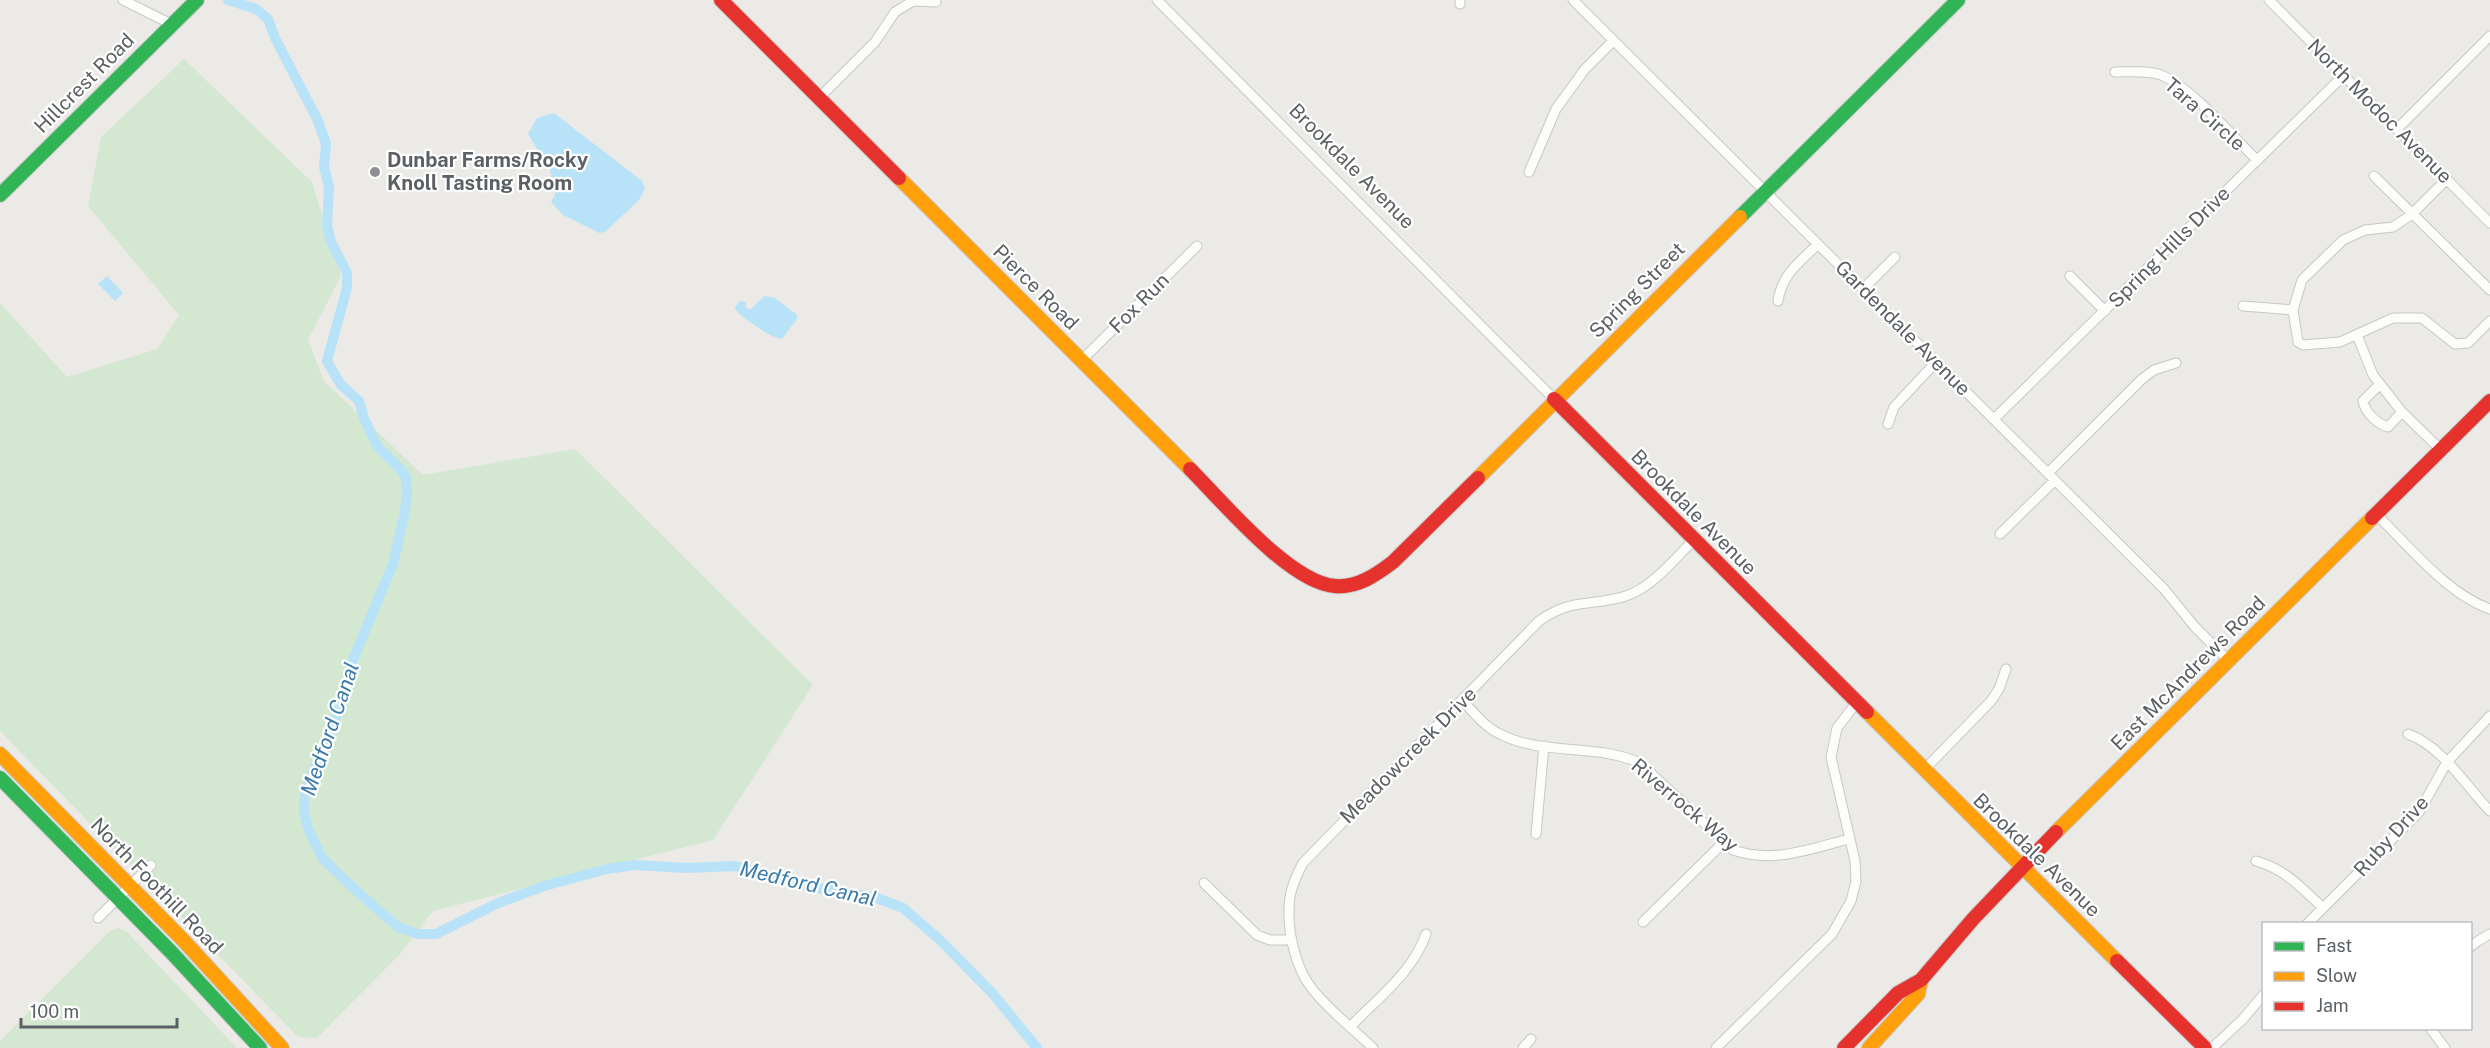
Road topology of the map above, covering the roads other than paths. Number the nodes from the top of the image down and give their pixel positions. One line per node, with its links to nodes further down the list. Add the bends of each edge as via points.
1 (123, 0): 9 (street)
2 (196, 0): 9 (street, Hillcrest Road)
3 (721, 0): 14 (street, Pierce Road)
4 (1157, 0): 40 (street, Brookdale Avenue)
5 (1573, 0): 11 (street, Gardendale Avenue)
6 (1958, 0): 20 (street, Spring Street)
7 (2270, 0): 13 (street, North Modoc Avenue)
8 (936, 2): 14 (street, via 913,1 895,12 875,42)
9 (171, 24): 21 (street, Hillcrest Road)
10 (2490, 36): 15 (street)
11 (1613, 41): 17 (street, via 1560,102); 20 (street, Gardendale Avenue)
12 (2115, 72): 16 (street, Tara Circle, via 2161,75 2201,106)
13 (2344, 75): 15 (street, North Modoc Avenue); 16 (street, Spring Hills Drive)
14 (819, 98): 36 (street, Pierce Road)
15 (2397, 129): 19 (street, North Modoc Avenue)
16 (2257, 160): 33 (street, Spring Hills Drive)
17 (1529, 172)
18 (2374, 176): 22 (street)
19 (2447, 179): 22 (street); 23 (street, North Modoc Avenue)
20 (1765, 191): 24 (street, Gardendale Avenue); 40 (street, Spring Street)
21 (0, 195)
22 (2411, 214): 29 (street); 32 (street, via 2392,227 2366,230 2343,240 2302,280)
23 (2490, 223)
24 (1818, 244): 28 (street, Gardendale Avenue); 30 (street, via 1786,276)
25 (1197, 246): 36 (street, Fox Run)
26 (1895, 257): 28 (street)
27 (2070, 276): 33 (street)
28 (1863, 289): 37 (street, Gardendale Avenue)
29 (2490, 290)
30 (1778, 301)
31 (2243, 306): 32 (street)
32 (2293, 310): 35 (street, via 2298,342 2303,345 2340,342)
33 (2105, 311): 43 (street, Spring Hills Drive)
34 (2490, 321): 35 (street, via 2468,343 2455,344 2422,318 2393,318)
35 (2356, 334): 39 (street)
36 (1082, 360): 50 (street, Pierce Road, via 1285,563 1304,577)
37 (1936, 362): 43 (street, Gardendale Avenue); 44 (street, via 1894,407)
38 (2176, 363): 46 (street, via 2154,370 2142,379)
39 (2380, 384): 42 (street); 42 (street, via 2363,401 2364,409 2388,427)
40 (1554, 399): 49 (street, Brookdale Avenue); 50 (street, Spring Street, via 1382,572 1358,584)
41 (2490, 401): 45 (street, East McAndrews Road)
42 (2402, 412): 45 (street)
43 (1994, 419): 46 (street, Gardendale Avenue)
44 (1888, 424)
45 (2441, 450): 47 (street, East McAndrews Road)
46 (2052, 476): 48 (street); 52 (street, Gardendale Avenue)
47 (2376, 514): 51 (street, via 2443,579); 52 (street, East McAndrews Road)
48 (2000, 534)
49 (1694, 540): 54 (street, Meadowcreek Drive, via 1638,591 1564,606 1550,613); 55 (street, Brookdale Avenue)
50 (1333, 586)
51 (2490, 609)
52 (2229, 661): 69 (street, East McAndrews Road)
53 (2006, 669): 61 (street, via 1991,701)
54 (1462, 700): 58 (street, Riverrock Way, via 1497,733 1511,740); 79 (street, Meadowcreek Drive, via 1303,863 1290,897)
55 (1857, 702): 61 (street, Brookdale Avenue); 65 (street, via 1837,728 1831,757)
56 (2490, 716): 60 (street, Ruby Drive)
57 (2408, 734): 60 (street, via 2421,739)
58 (1544, 746): 64 (street); 66 (street, Riverrock Way, via 1604,752 1640,764)
59 (0, 754): 71 (street, North Foothill Road)
60 (2447, 762): 63 (street); 73 (street, Ruby Drive, via 2419,812)
61 (1924, 770): 69 (street, Brookdale Avenue)
62 (0, 778): 72 (street, North Foothill Road)
63 (2490, 811)
64 (1536, 834)
65 (1849, 839): 66 (street, Riverrock Way, via 1768,858 1748,855); 90 (street, via 1856,881 1843,918 1832,934)
66 (1723, 843): 75 (street)
67 (2256, 861): 73 (street, via 2289,876)
68 (151, 865): 71 (street)
69 (2022, 866): 81 (street, East McAndrews Road); 93 (street, Brookdale Avenue)
70 (1204, 883): 79 (street, via 1257,935 1270,940)
71 (130, 886): 72 (street); 87 (street, North Foothill Road)
72 (118, 897): 74 (street); 86 (street, North Foothill Road)
73 (2323, 908): 76 (street, Ruby Drive)
74 (98, 918)
75 (1643, 922)
76 (2309, 922)
77 (1426, 934): 83 (street, via 1407,969)
78 (2490, 934): 80 (street)
79 (1292, 940): 83 (street, Meadowcreek Drive, via 1313,990)
80 (2472, 946)
81 (1921, 980): 91 (street, East McAndrews Road, via 1898,993); 92 (street, East McAndrews Road, via 1918,994)
82 (2262, 996): 94 (street)
83 (1350, 1027): 88 (street, Meadowcreek Drive)
84 (2431, 1030): 95 (street)
85 (1531, 1039): 89 (street)
86 (260, 1048)
87 (282, 1048)
88 (1373, 1048)
89 (1522, 1048)
90 (1716, 1048)
91 (1845, 1048)
92 (1869, 1048)
93 (2205, 1048)
94 (2212, 1048)
95 (2445, 1048)

